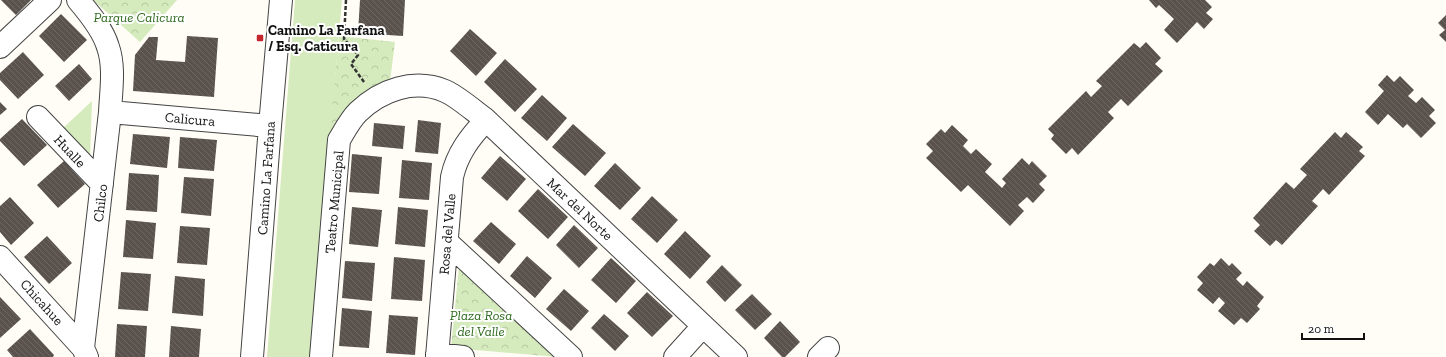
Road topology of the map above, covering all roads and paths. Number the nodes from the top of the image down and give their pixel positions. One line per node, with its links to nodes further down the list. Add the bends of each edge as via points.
1 (50, 0): 5 (street)
2 (78, 0): 8 (street, Chilco, via 100,29 109,47 112,79)
3 (281, 0): 11 (street, Camino La Farfana)
4 (346, 0): 7 (path, via 344,39 358,55 351,64)
5 (0, 46)
6 (410, 85): 7 (street, Teatro Municipal); 10 (street, Mar del Norte, via 427,85 446,91)
7 (376, 98): 19 (street, Teatro Municipal, via 357,113 339,140)
8 (110, 112): 11 (street, Calicura); 12 (street, Chilco)
9 (38, 117): 12 (street, Hualle)
10 (486, 120): 13 (street, Rosa del Valle, via 464,147 454,166); 15 (street, Mar del Norte)
11 (270, 126): 18 (street, Camino La Farfana)
12 (102, 184): 16 (street, Chilco)
13 (447, 242): 17 (street, Rosa del Valle); 21 (street)
14 (0, 257): 16 (street, Chicahue)
15 (704, 326): 22 (street); 23 (street, Mar del Norte)
16 (85, 352)
17 (437, 355): 20 (street)
18 (252, 357)
19 (320, 357)
20 (464, 357)
21 (571, 357)
22 (675, 357)
23 (736, 357)

